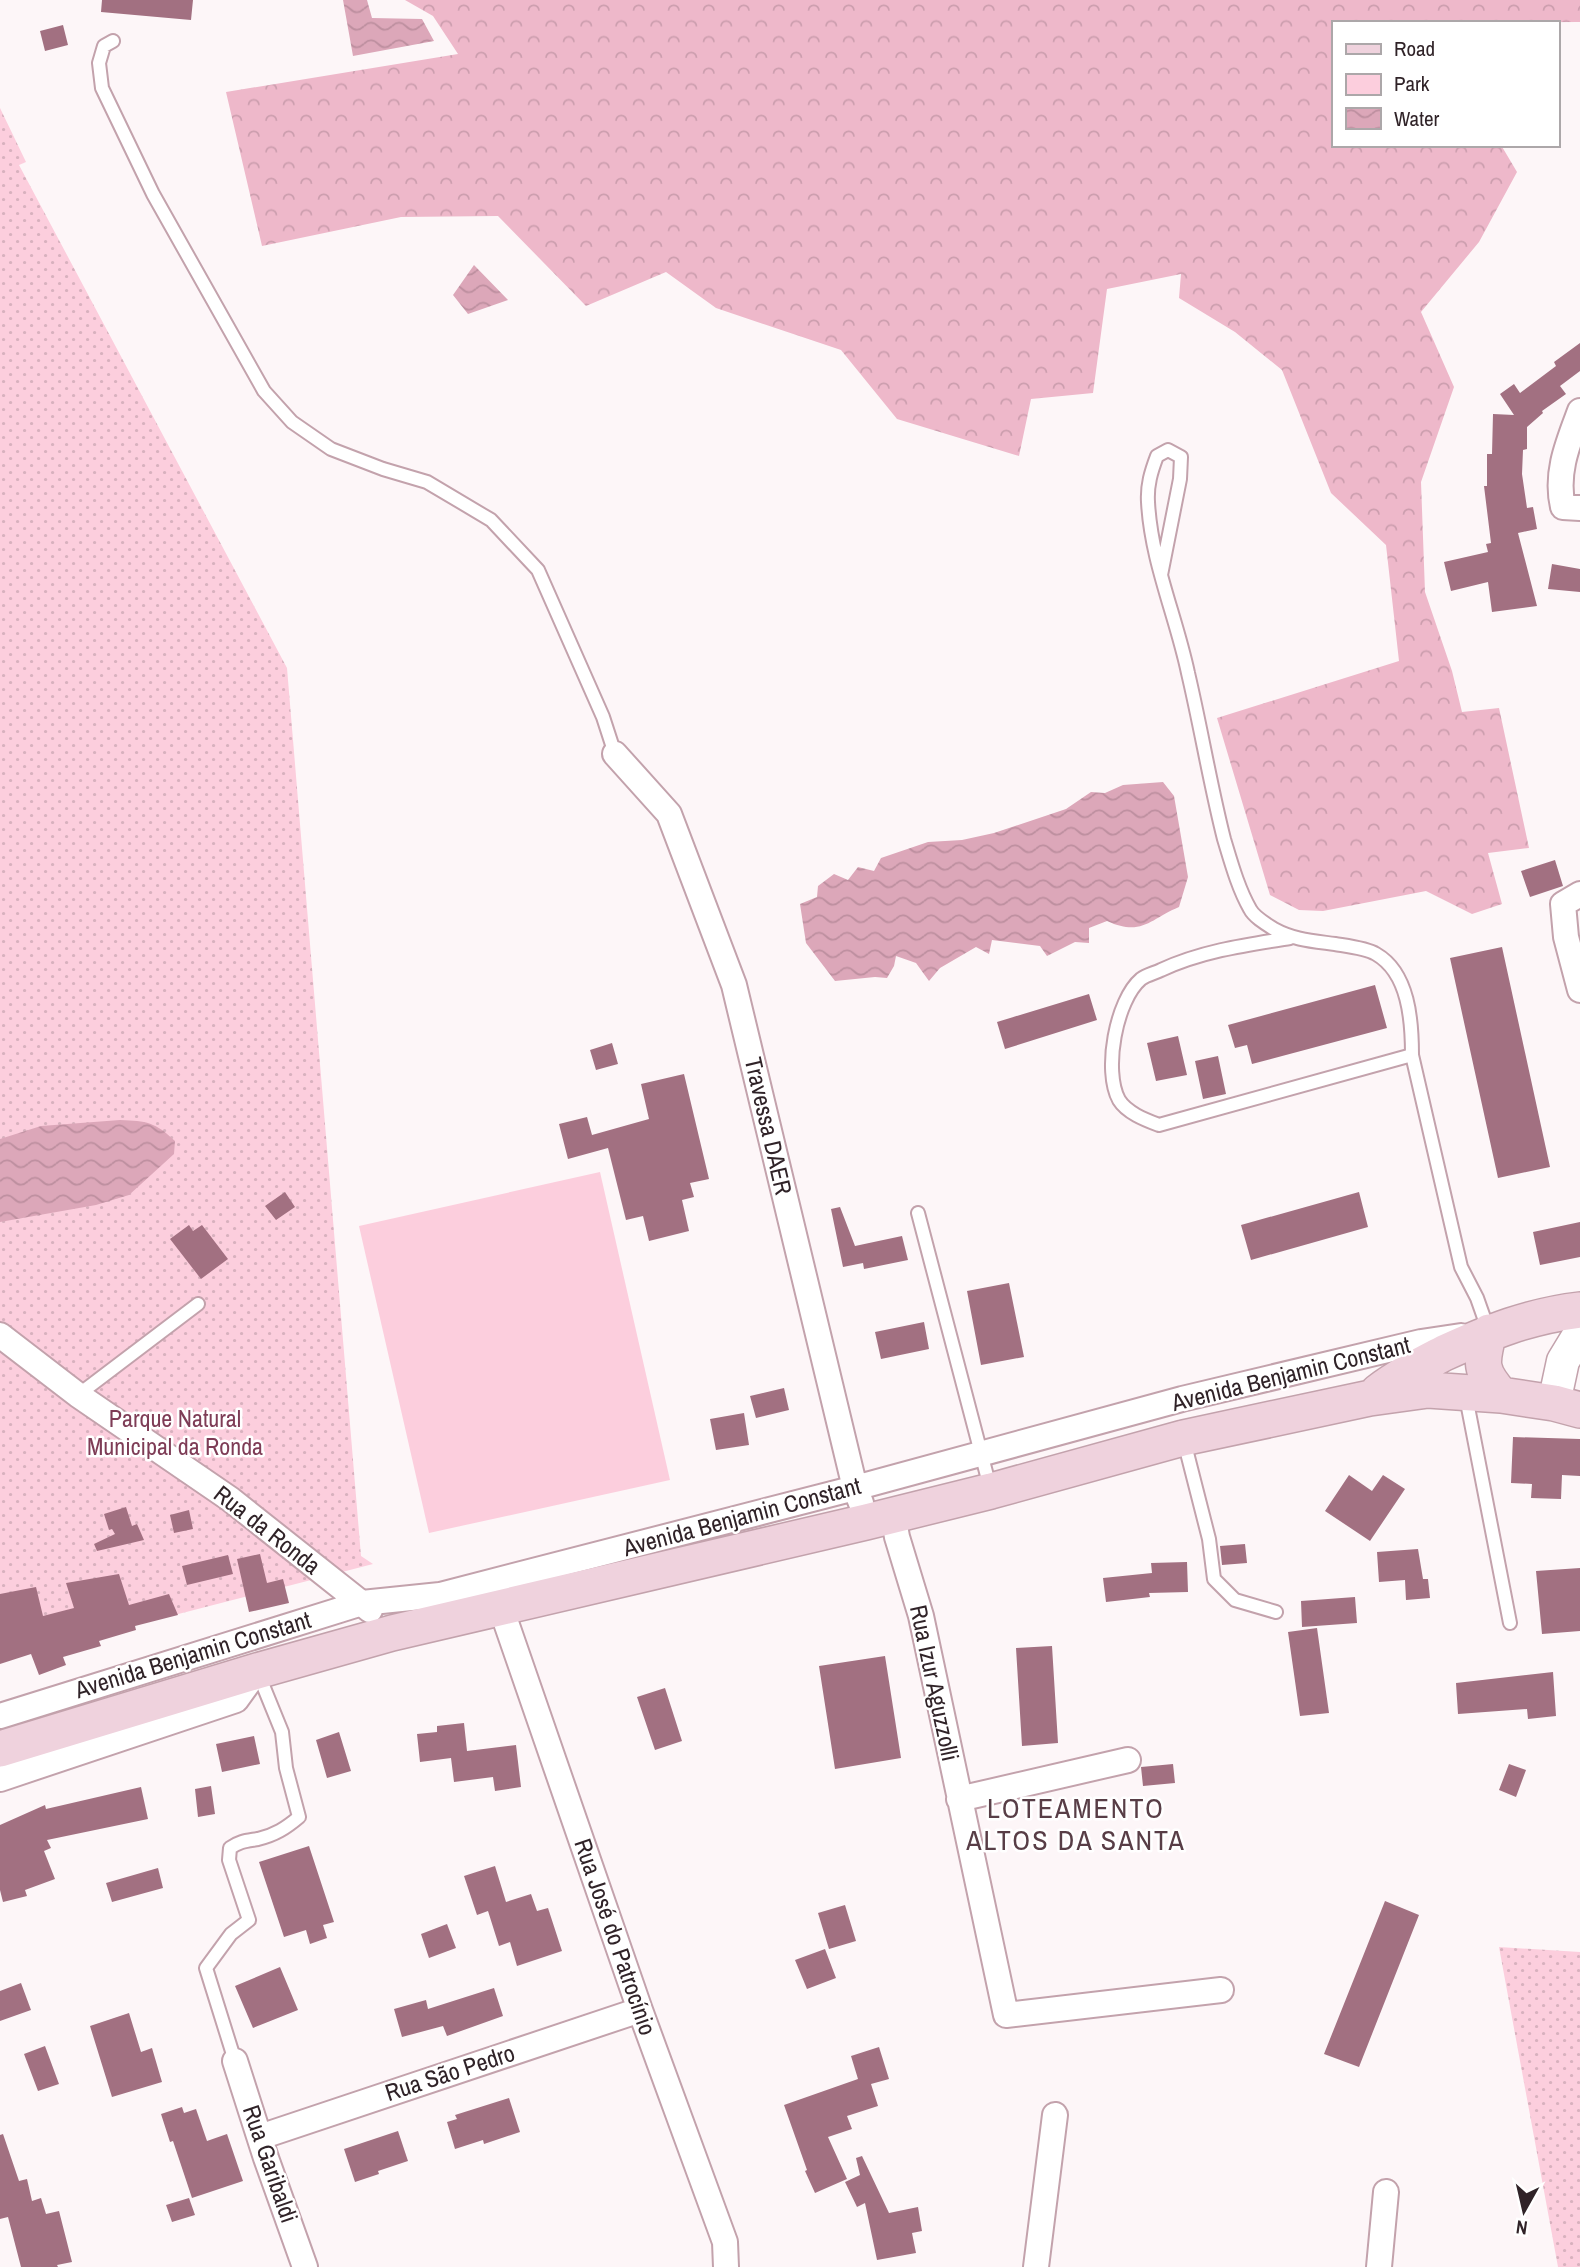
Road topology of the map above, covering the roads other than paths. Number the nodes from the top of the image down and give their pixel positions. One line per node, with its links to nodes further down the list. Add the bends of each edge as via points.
1 (113, 41): 6 (lane, via 104,46 99,63 102,88 153,194 264,391 292,422 331,449 427,482 491,520 538,570)
2 (1580, 411): 3 (street)
3 (1573, 448): 4 (street, via 1559,488)
4 (1571, 508)
5 (1161, 575): 5 (lane, via 1148,502 1149,480 1157,456 1168,450 1181,457 1180,478); 8 (lane, via 1188,671 1232,867 1251,911)
6 (615, 754): 24 (street, Travessa DAER, via 669,814 734,985)
7 (1572, 899): 9 (street, via 1566,937)
8 (1290, 938): 10 (lane, via 1376,953 1395,970 1412,1027); 10 (lane, via 1189,958 1142,979 1126,999 1115,1037 1112,1073 1120,1101 1139,1117 1159,1125)
9 (1580, 990)
10 (1412, 1055): 14 (lane, via 1461,1267)
11 (918, 1213): 23 (lane)
12 (198, 1304): 18 (lane)
13 (1580, 1310): 14 (main road)
14 (1489, 1332): 19 (main road, via 1481,1360); 20 (main road, via 1400,1375); 23 (street, Avenida Benjamin Constant, via 1421,1342 1195,1396)
15 (1580, 1333): 21 (street, via 1563,1361)
16 (0, 1335): 18 (street, Rua da Ronda)
17 (1466, 1392): 19 (main road, Avenida Benjamin Constant); 20 (main road, Avenida Benjamin Constant, via 1428,1390); 30 (lane)
18 (79, 1395): 27 (street, Rua da Ronda, via 230,1499)
19 (1501, 1395): 21 (main road, Avenida Benjamin Constant)
20 (1370, 1398): 22 (main road, Avenida Benjamin Constant)
21 (1573, 1407)
22 (1184, 1438): 25 (main road, Avenida Benjamin Constant); 29 (lane, via 1209,1539 1214,1580 1234,1600)
23 (981, 1454): 24 (street, Avenida Benjamin Constant); 25 (lane)
24 (855, 1488): 26 (street, Travessa DAER); 27 (street, Avenida Benjamin Constant, via 440,1595)
25 (991, 1491): 26 (main road, Avenida Benjamin Constant)
26 (880, 1519): 28 (main road, Avenida Benjamin Constant); 36 (street, Rua Izur Aguzzolli, via 897,1537 921,1616)
27 (362, 1603): 31 (street, Rua da Ronda); 33 (street, Avenida Benjamin Constant)
28 (501, 1608): 31 (main road, Avenida Benjamin Constant); 38 (street, Rua José do Patrocínio)
29 (1276, 1612)
30 (1510, 1623)
31 (392, 1633): 32 (main road, Avenida Benjamin Constant)
32 (257, 1671): 33 (main road, Avenida Benjamin Constant); 35 (street, Avenida Benjamin Constant, via 236,1700); 39 (lane, via 282,1732 299,1817 284,1830 239,1841 230,1848 229,1860 249,1920 231,1934 206,1968)
33 (3, 1742)
34 (1128, 1760): 36 (street)
35 (0, 1779)
36 (959, 1799): 37 (street, Rua Izur Aguzzolli, via 1006,2015)
37 (1221, 1990)
38 (640, 2010): 41 (street, Rua São Pedro); 44 (street, Rua José do Patrocínio, via 725,2242)
39 (235, 2061): 41 (street, Rua Garibaldi)
40 (1055, 2115): 45 (street)
41 (260, 2137): 43 (street, Rua Garibaldi)
42 (1385, 2192): 46 (street)
43 (306, 2267)
44 (726, 2267)
45 (1037, 2267)
46 (1379, 2267)

